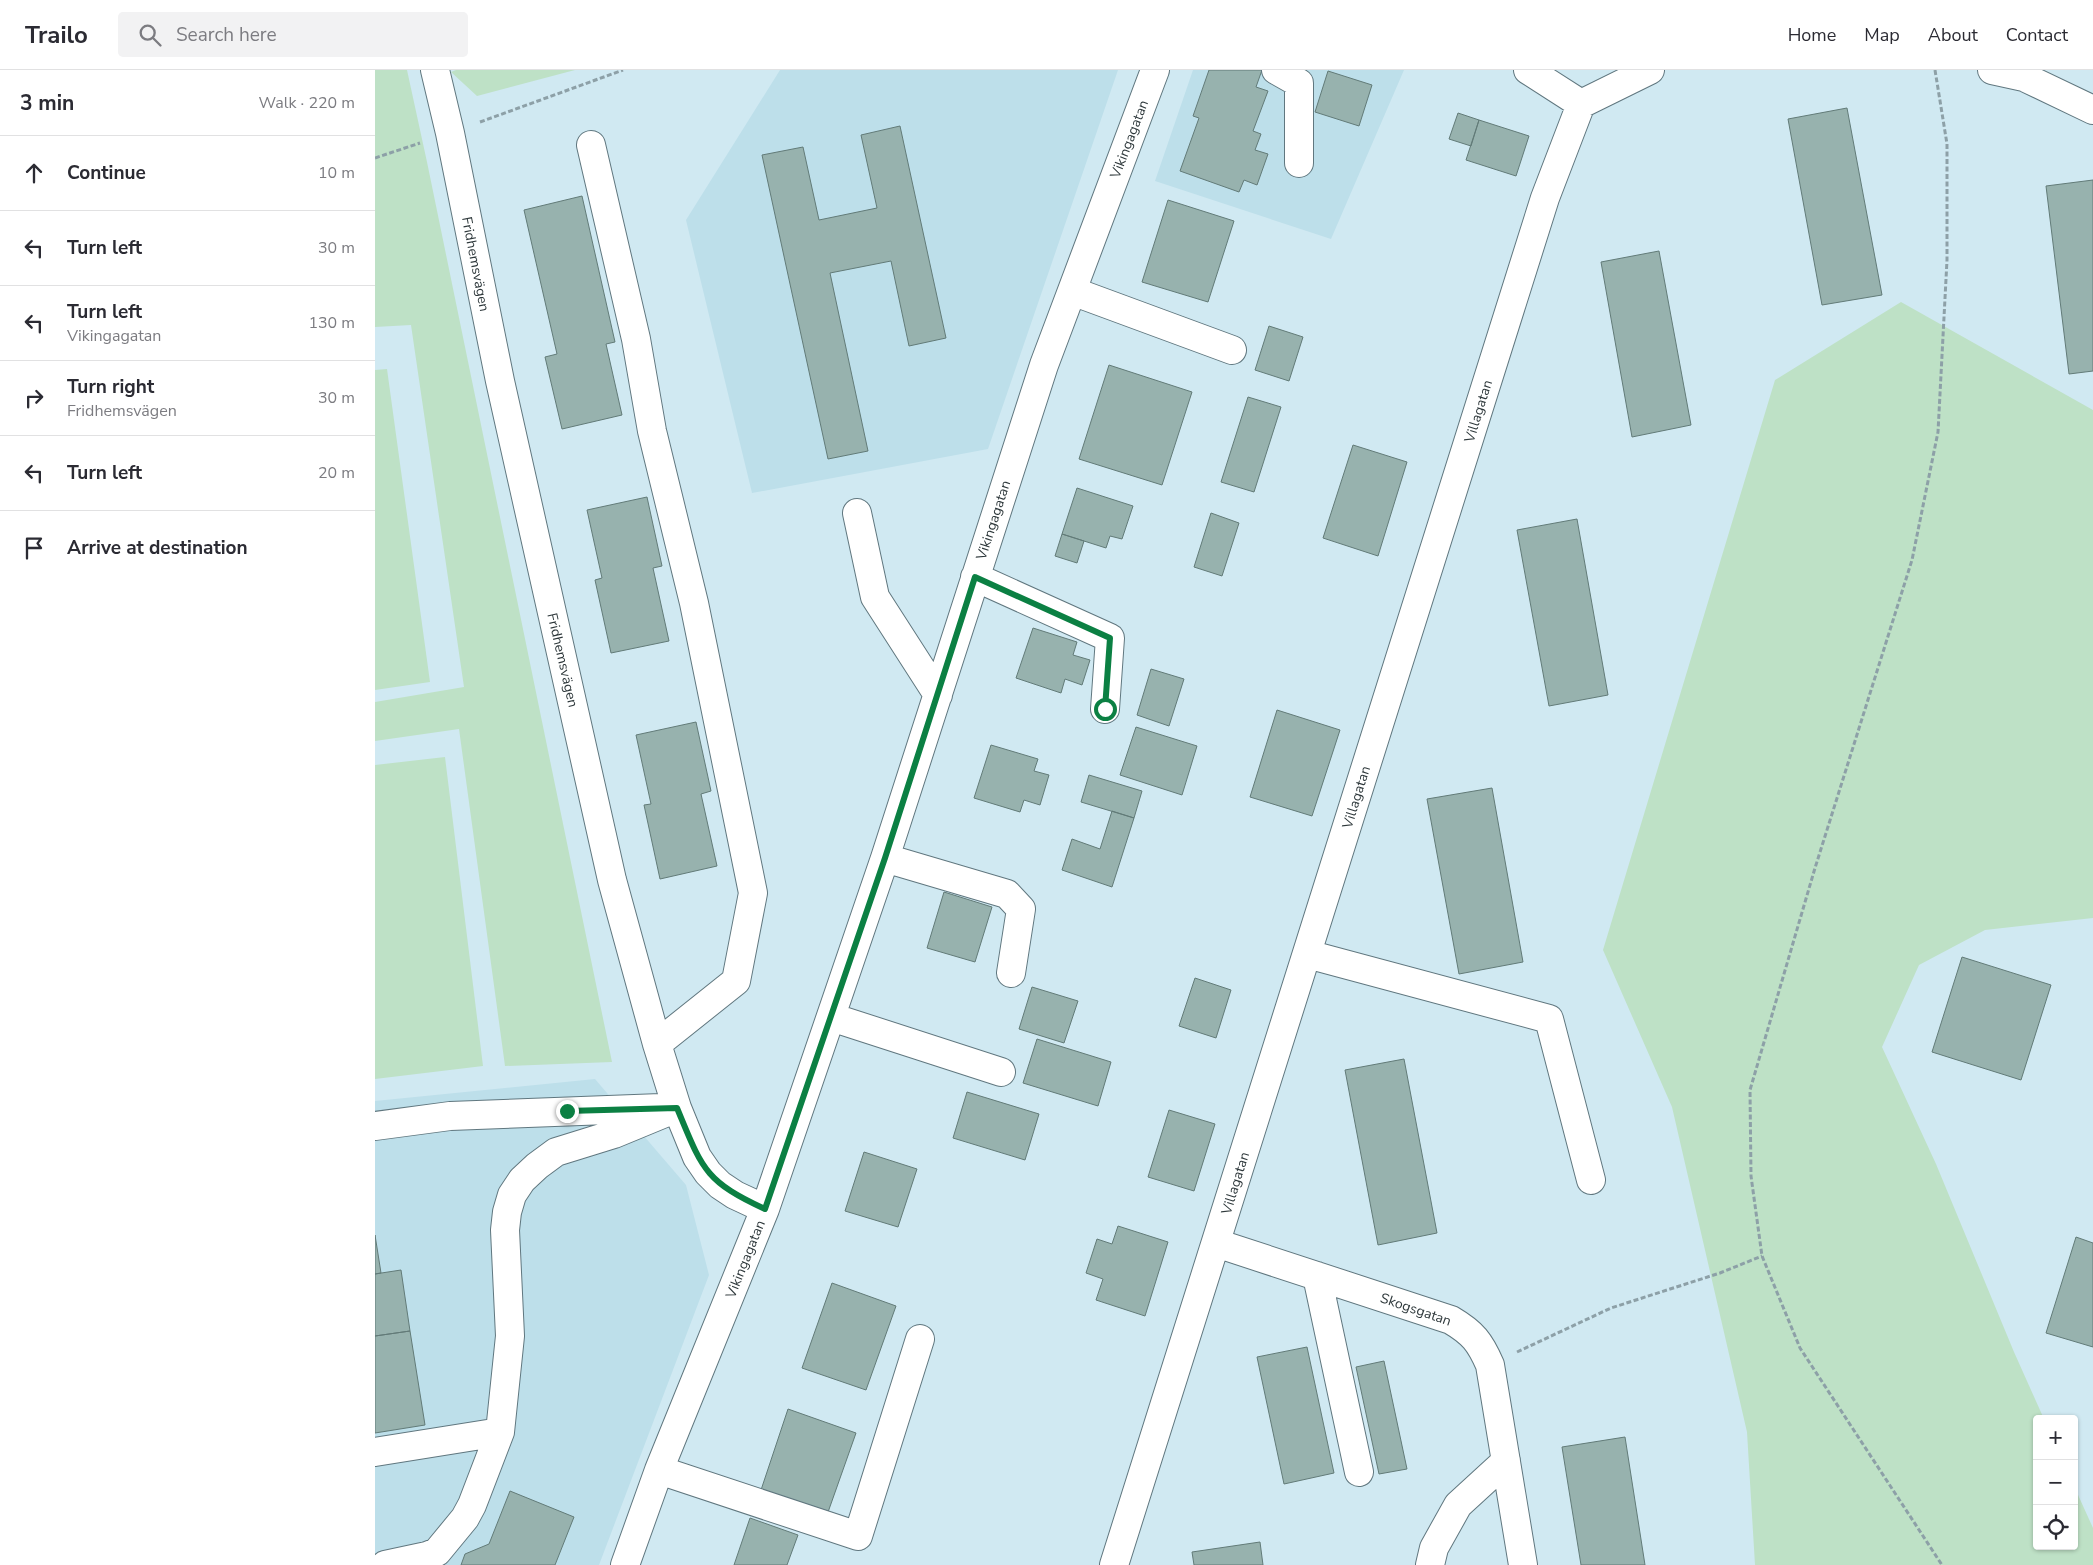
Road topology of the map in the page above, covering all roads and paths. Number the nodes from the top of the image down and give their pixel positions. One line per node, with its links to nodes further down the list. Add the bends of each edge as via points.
1 (435, 70): 12 (street, Fridhemsvägen)
2 (623, 70): 12 (path)
3 (1155, 70): 16 (street, Vikingagatan)
4 (1277, 70): 15 (street, via 1299,83)
5 (1528, 70): 10 (street)
6 (1650, 70): 10 (street)
7 (1935, 70): 33 (path, via 1947,144 1947,260 1937,432 1912,560 1815,868 1750,1090 1751,1176)
8 (1992, 70): 9 (street)
9 (2026, 74): 11 (street)
10 (1581, 104): 23 (street, Villagatan, via 1545,198)
11 (2093, 110)
12 (450, 133): 14 (path); 26 (street, Fridhemsvägen, via 500,381 612,880)
13 (591, 145): 26 (street, via 636,339 651,431 694,603 753,893 736,981)
14 (375, 158)
15 (1299, 163)
16 (1072, 291): 17 (street); 19 (street, Vikingagatan, via 1044,365)
17 (1232, 350)
18 (857, 513): 20 (street, via 875,597)
19 (975, 577): 20 (street, Vikingagatan); 21 (street, via 1110,638)
20 (938, 695): 22 (street, Vikingagatan)
21 (1105, 709)
22 (885, 858): 24 (street, via 1007,894 1021,908); 25 (street, Vikingagatan)
23 (1307, 954): 30 (street, via 1549,1019); 32 (street, Villagatan)
24 (1011, 973)
25 (831, 1017): 27 (street); 31 (street, Vikingagatan)
26 (657, 1044): 28 (street, Fridhemsvägen)
27 (1001, 1072)
28 (677, 1108): 29 (street, via 450,1116); 31 (street, Fridhemsvägen, via 697,1157 708,1173 735,1195); 37 (street, via 614,1134 556,1152 537,1166 513,1195 505,1230 510,1336)
29 (375, 1126)
30 (1591, 1180)
31 (765, 1209): 40 (street, Vikingagatan)
32 (1216, 1243): 34 (street, Skogsgatan); 44 (street, Villagatan)
33 (1762, 1256): 36 (path, via 1611,1308); 47 (path, via 1800,1348)
34 (1317, 1276): 36 (street, Skogsgatan, via 1451,1320 1470,1331 1483,1348); 41 (street)
35 (920, 1339): 40 (street, via 858,1536)
36 (1490, 1365): 39 (street, Skogsgatan)
37 (500, 1432): 38 (street); 42 (street, via 472,1506 437,1552)
38 (375, 1452)
39 (1506, 1462): 45 (street, via 1458,1505 1433,1548); 46 (street, Skogsgatan)
40 (659, 1470): 43 (street, Vikingagatan)
41 (1359, 1472)
42 (385, 1565)
43 (625, 1565)
44 (1114, 1565)
45 (1431, 1565)
46 (1523, 1565)
47 (1942, 1565)

